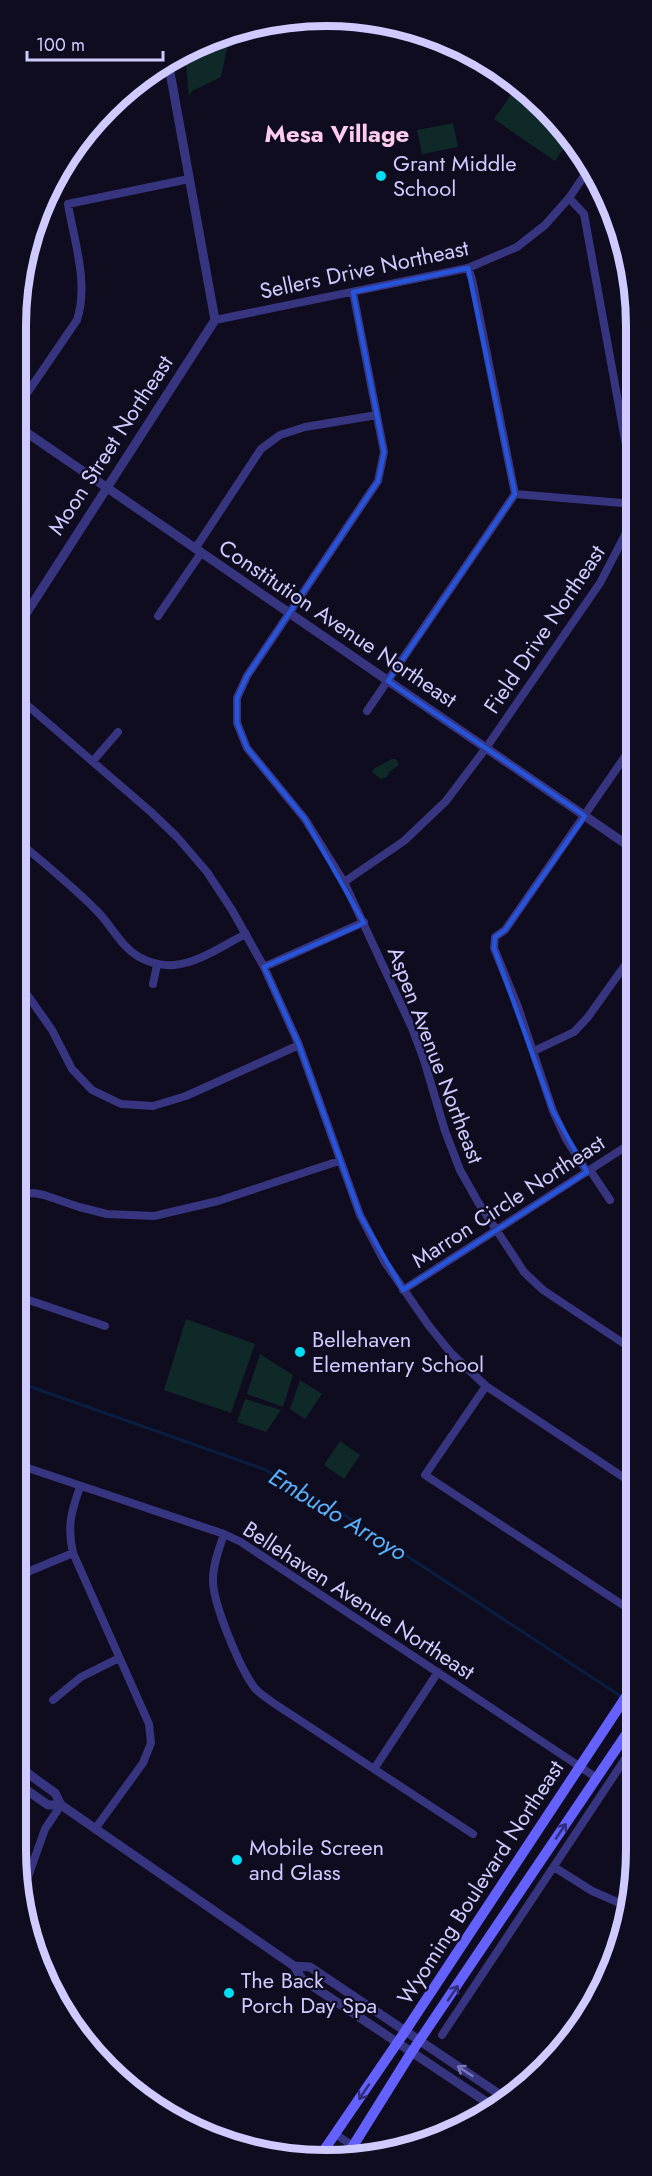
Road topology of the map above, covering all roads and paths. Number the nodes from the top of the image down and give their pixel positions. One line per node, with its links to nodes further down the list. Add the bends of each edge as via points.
1 (169, 70): 3 (street)
2 (585, 174): 4 (street, Sellers Drive Northeast)
3 (189, 179): 7 (street); 8 (street, via 68,204 83,289 82,305 77,320)
4 (569, 198): 5 (street, Sellers Drive Northeast, via 518,247); 11 (street, Field Drive Northeast, via 584,214)
5 (468, 268): 6 (street, Sellers Drive Northeast); 13 (street)
6 (353, 292): 7 (street, Sellers Drive Northeast); 9 (street, Aspen Avenue Northeast)
7 (215, 320): 12 (street, Moon Street Northeast)
8 (26, 395)
9 (377, 415): 16 (street, via 279,435 261,449); 17 (street, Aspen Avenue Northeast, via 384,452 378,481)
10 (26, 432): 12 (street, Constitution Avenue Northeast)
11 (626, 438)
12 (106, 487): 16 (street, Constitution Avenue Northeast); 18 (street, Moon Street Northeast)
13 (515, 494): 14 (street); 20 (street)
14 (626, 503)
15 (626, 531): 24 (street, Field Drive Northeast, via 606,573)
16 (198, 551): 17 (street, Constitution Avenue Northeast); 19 (street)
17 (289, 613): 20 (street, Constitution Avenue Northeast); 30 (street, Aspen Avenue Northeast, via 247,676 237,698 237,723 247,748 305,819)
18 (26, 614)
19 (158, 615)
20 (388, 681): 22 (street); 24 (street, Constitution Avenue Northeast)
21 (26, 704): 26 (street)
22 (367, 711)
23 (118, 732): 26 (street)
24 (486, 748): 27 (street, Constitution Avenue Northeast); 30 (street, Field Drive Northeast, via 446,801 404,841)
25 (626, 755): 27 (street)
26 (93, 761): 32 (street, via 151,812 200,863)
27 (585, 816): 28 (street, Constitution Avenue Northeast); 39 (street, via 505,930 495,937 494,948)
28 (626, 844)
29 (26, 848): 34 (street, via 91,905 124,944)
30 (344, 882): 31 (street, Aspen Avenue Northeast)
31 (364, 922): 35 (street); 45 (street, Aspen Avenue Northeast, via 412,1028 460,1170)
32 (246, 934): 34 (street, via 177,965); 35 (street)
33 (626, 964): 39 (street, via 574,1032)
34 (157, 965): 36 (street)
35 (264, 967): 38 (street)
36 (153, 984)
37 (26, 993): 38 (street, via 52,1030 72,1069 92,1090 121,1104 153,1106 186,1096)
38 (299, 1045): 41 (street)
39 (534, 1051): 42 (street, via 566,1139)
40 (626, 1147): 42 (street, Marron Circle Northeast)
41 (339, 1161): 43 (street, via 154,1216 106,1214 44,1195); 46 (street, via 370,1234)
42 (588, 1171): 44 (street); 45 (street, Marron Circle Northeast)
43 (26, 1194)
44 (610, 1200)
45 (496, 1230): 46 (street, Marron Circle Northeast); 49 (street, Aspen Avenue Northeast, via 524,1272 543,1290)
46 (403, 1290): 50 (street, via 451,1353)
47 (26, 1299): 48 (street)
48 (105, 1326)
49 (626, 1345)
50 (486, 1386): 52 (street); 57 (street, via 425,1475)
51 (26, 1468): 53 (street, Bellehaven Avenue Northeast)
52 (626, 1479)
53 (80, 1487): 54 (street, Bellehaven Avenue Northeast); 55 (street, via 69,1519)
54 (224, 1534): 59 (street, Bellehaven Avenue Northeast, via 256,1551); 65 (street, via 214,1566 215,1597 255,1688)
55 (73, 1553): 56 (street); 58 (street)
56 (26, 1573)
57 (626, 1607)
58 (119, 1658): 61 (street, via 81,1677); 70 (street, via 149,1724 151,1743 142,1763)
59 (438, 1672): 64 (street, Bellehaven Avenue Northeast); 65 (street)
60 (626, 1696): 64 (main road, Wyoming Boulevard Northeast)
61 (53, 1700)
62 (626, 1734): 67 (main road, Wyoming Boulevard Northeast)
63 (626, 1758): 72 (street)
64 (580, 1766): 67 (street, Bellehaven Avenue Northeast); 76 (main road, Wyoming Boulevard Northeast)
65 (374, 1769): 71 (street)
66 (26, 1772): 69 (street, via 55,1793)
67 (597, 1778): 78 (main road, Wyoming Boulevard Northeast, one-way to 67)
68 (26, 1789): 69 (street, via 48,1804)
69 (61, 1805): 70 (street); 73 (street, via 45,1828)
70 (95, 1829): 75 (street)
71 (473, 1834)
72 (554, 1867): 74 (street, via 592,1892); 77 (street)
73 (27, 1880)
74 (622, 1904)
75 (294, 1966): 76 (street, via 310,1967); 79 (street, via 302,1979)
76 (404, 2032): 78 (street); 79 (main road, Wyoming Boulevard Northeast)
77 (442, 2035)
78 (420, 2042): 80 (main road, Wyoming Boulevard Northeast); 81 (street, one-way to 78)
79 (396, 2043): 80 (street); 83 (main road, Wyoming Boulevard Northeast, one-way to 83)
80 (411, 2053): 82 (street); 85 (main road, Wyoming Boulevard Northeast)
81 (500, 2095)
82 (488, 2103)
83 (335, 2134): 84 (main road, Wyoming Boulevard Northeast); 85 (street)
84 (324, 2150)
85 (350, 2150)

